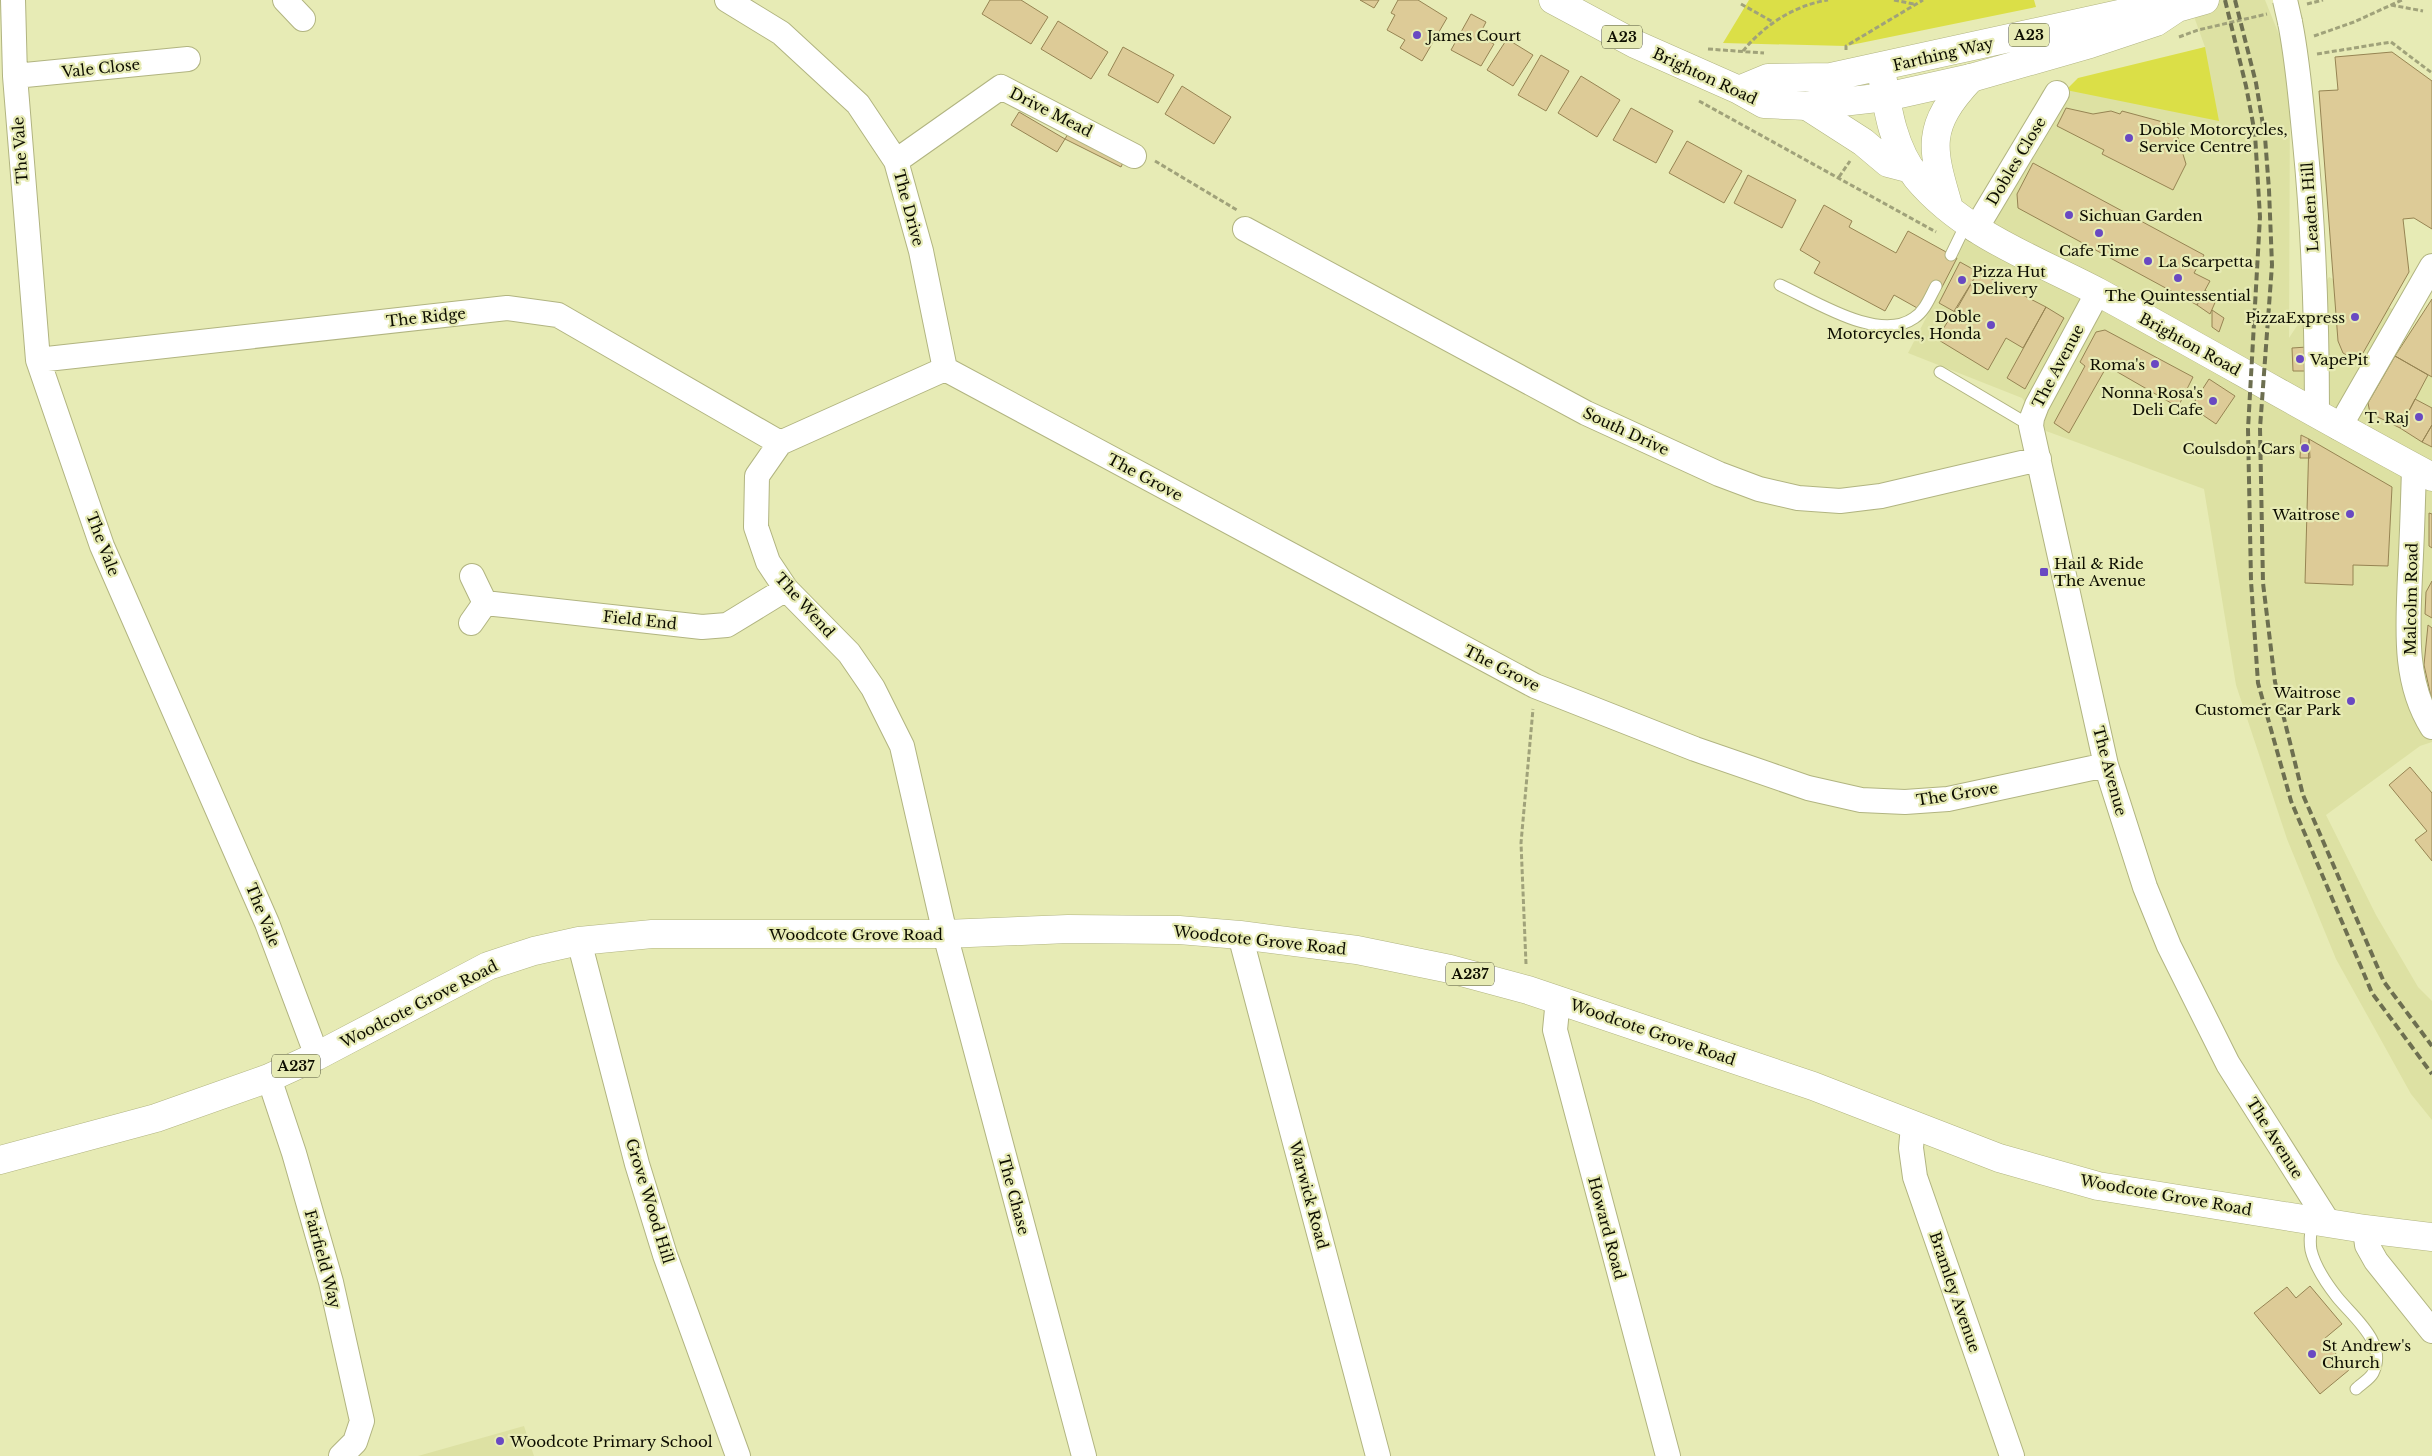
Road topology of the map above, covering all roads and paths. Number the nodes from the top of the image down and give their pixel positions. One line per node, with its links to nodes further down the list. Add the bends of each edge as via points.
1 (13, 0): 27 (street, The Vale)
2 (285, 0): 16 (street)
3 (727, 0): 35 (street, The Drive, via 781,33 858,104)
4 (1553, 0): 29 (main road, Brighton Road / A23, via 1635,44)
5 (1828, 0): 17 (path, via 1806,6)
6 (1894, 0): 12 (path)
7 (1923, 0): 12 (path)
8 (2205, 0): 14 (main road, Farthing Way / A23)
9 (2324, 0): 18 (path)
10 (2402, 0): 13 (path)
11 (1741, 4): 17 (path)
12 (1915, 4): 23 (path, via 1846,46 1846,53)
13 (2390, 5): 15 (path); 18 (path, via 2354,22)
14 (2177, 8): 25 (main road, Farthing Way / A23, via 2152,8); 28 (main road, Farthing Way / A23, via 2156,22)
15 (2422, 11)
16 (303, 19)
17 (1773, 22): 21 (path)
18 (2291, 23): 19 (path); 26 (path, via 2391,42); 47 (street, Leaden Hill, via 2313,223 2317,319)
19 (2198, 30)
20 (1706, 48): 21 (path)
21 (1743, 52): 22 (path)
22 (1766, 53)
23 (1838, 53)
24 (188, 59): 27 (street, Vale Close)
25 (1881, 68): 29 (main road, Farthing Way / A23, via 1823,78 1768,78); 32 (main road, Brighton Road)
26 (2432, 73)
27 (14, 76): 44 (street, The Vale)
28 (1972, 78): 32 (main road, Farthing Way / A23); 37 (main road, via 1941,118 1935,139 1935,154)
29 (1739, 90): 33 (main road, Brighton Road / A23, via 1764,104)
30 (2057, 93): 37 (street, Dobles Close)
31 (1692, 96): 37 (path, via 1942,236)
32 (1886, 97): 33 (main road, A23); 36 (main road, Brighton Road, via 1900,152)
33 (1807, 106): 36 (main road, via 1863,142 1888,163)
34 (1134, 156): 35 (street, Drive Mead, via 1001,87); 38 (path, via 1148,157 1237,209)
35 (896, 161): 45 (street, The Drive, via 921,251)
36 (1911, 168): 37 (main road, Brighton Road, via 1928,190)
37 (1963, 223): 39 (lane); 43 (main road, Brighton Road)
38 (1245, 229): 50 (street, South Drive, via 1586,413 1759,489 1798,498 1840,501 1881,496)
39 (1951, 255)
40 (2432, 266): 47 (street)
41 (1780, 285): 42 (lane, via 1866,325 1891,327 1914,318 1923,310)
42 (1936, 286)
43 (2098, 292): 47 (main road, Brighton Road); 48 (street, The Avenue, via 2037,405)
44 (38, 360): 49 (street, The Ridge, via 507,308 558,315); 64 (street, The Vale, via 102,546 268,923)
45 (945, 370): 49 (street); 56 (street, The Grove)
46 (1940, 372): 48 (lane)
47 (2328, 421): 51 (main road, Brighton Road)
48 (2031, 426): 50 (street, The Avenue)
49 (780, 443): 53 (street, The Wend, via 757,476 756,527 768,562)
50 (2038, 460): 58 (street, The Avenue)
51 (2423, 472): 57 (street, Malcolm Road, via 2408,631 2411,674)
52 (472, 576): 54 (street)
53 (786, 589): 54 (street, Field End, via 727,625 702,627); 59 (street, The Wend, via 849,653 873,688 902,746)
54 (486, 603): 55 (street)
55 (470, 623)
56 (1536, 686): 58 (street, The Grove, via 1695,749 1808,788 1861,800 1948,799); 62 (path, via 1521,843)
57 (2432, 727)
58 (2106, 765): 68 (street, The Avenue, via 2146,888 2169,946 2228,1064)
59 (945, 934): 60 (main road, Woodcote Grove Road / A237, via 1068,929 1178,930); 61 (main road, Woodcote Grove Road / A237, via 652,934); 75 (street, The Chase)
60 (1240, 935): 62 (main road, Woodcote Grove Road / A237, via 1357,950 1450,969); 76 (street, Warwick Road)
61 (579, 941): 64 (main road, Woodcote Grove Road / A237, via 488,966); 74 (street, Grove Wood Hill, via 639,1173 665,1255)
62 (1528, 990): 63 (main road, Woodcote Grove Road / A237)
63 (1558, 999): 66 (main road, Woodcote Grove Road / A237, via 1813,1086); 77 (street, Howard Road, via 1555,1030)
64 (317, 1056): 65 (main road, Woodcote Grove Road / A237)
65 (269, 1078): 67 (main road, Woodcote Grove Road / A237, via 156,1118); 73 (street, Fairfield Way, via 331,1282 362,1421)
66 (1913, 1126): 68 (main road, Woodcote Grove Road / A237, via 1999,1158 2098,1186); 78 (street, Bramley Avenue, via 1910,1148 1915,1177)
67 (0, 1160)
68 (2320, 1221): 69 (main road, Woodcote Grove Road / A237); 72 (lane, via 2310,1236 2310,1249 2318,1270 2337,1297 2366,1328 2376,1352 2372,1374)
69 (2365, 1229): 70 (main road, Woodcote Grove Road / A237); 71 (street, via 2367,1245 2376,1262)
70 (2432, 1237)
71 (2432, 1331)
72 (2356, 1389)
73 (348, 1449)
74 (738, 1456)
75 (1084, 1456)
76 (1378, 1456)
77 (1668, 1456)
78 (2012, 1456)

